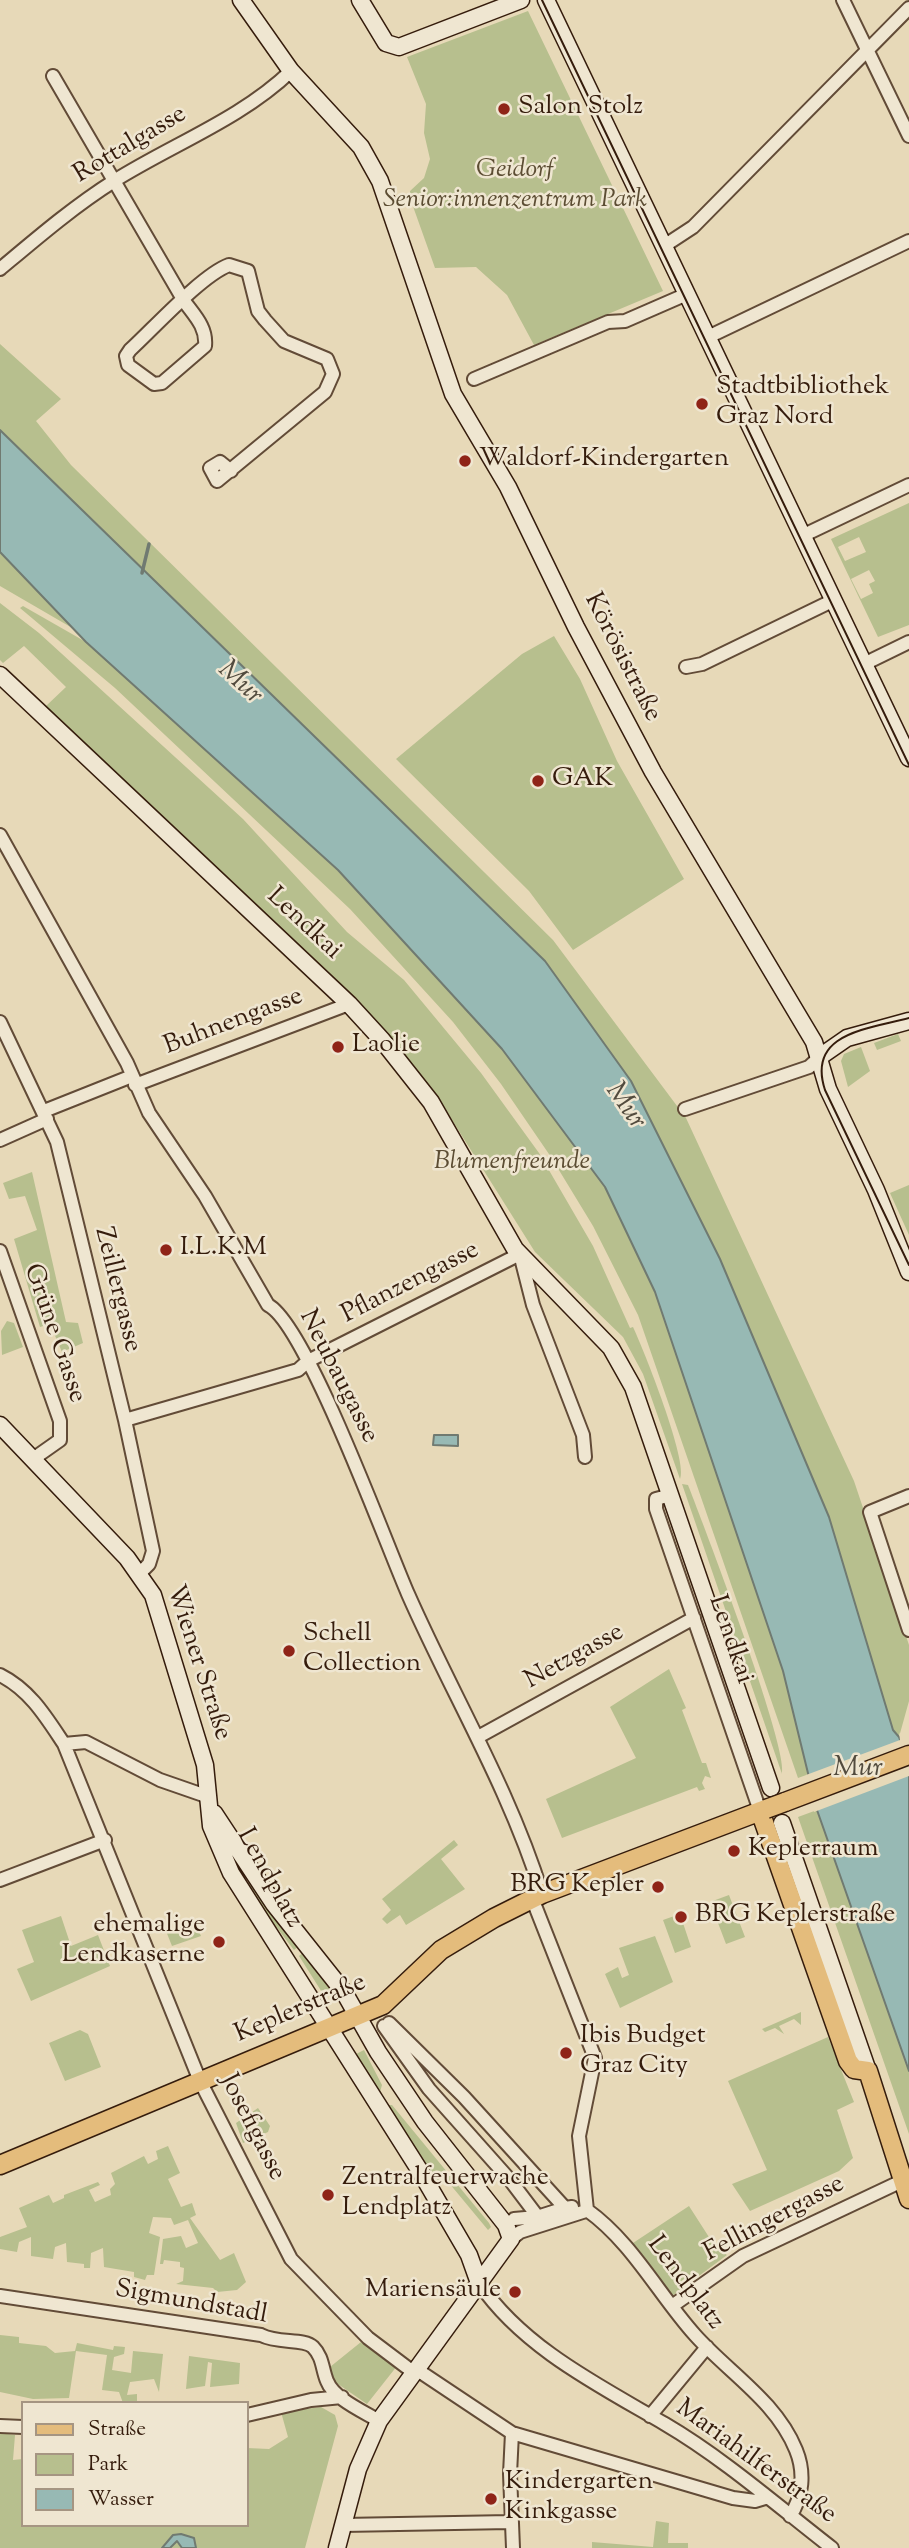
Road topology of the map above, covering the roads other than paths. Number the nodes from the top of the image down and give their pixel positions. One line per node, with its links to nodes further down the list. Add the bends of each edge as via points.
1 (241, 0): 8 (main road, Körösistraße)
2 (360, 0): 3 (main road, via 383,38 394,46 406,46)
3 (521, 0)
4 (546, 0): 13 (main road)
5 (843, 0): 7 (street)
6 (909, 8): 7 (street)
7 (867, 51): 10 (street); 13 (street, via 693,227)
8 (290, 71): 11 (street, Rottalgasse, via 265,96); 32 (main road, Körösistraße, via 361,147 380,181 453,394 508,487 653,772)
9 (54, 76): 11 (street)
10 (909, 136)
11 (115, 181): 14 (street, Rottalgasse, via 60,218); 16 (street)
12 (909, 241): 17 (street)
13 (664, 246): 15 (main road)
14 (0, 269)
15 (687, 294): 17 (main road); 18 (street)
16 (184, 301): 16 (street, via 126,356 128,365 154,384 162,383 205,345 200,321); 19 (street, via 220,269 239,266 248,271 258,311 284,341 327,359 332,366 325,391 231,471 217,481)
17 (708, 337): 21 (main road)
18 (474, 379)
19 (210, 468)
20 (909, 485): 21 (street)
21 (802, 536): 22 (main road)
22 (834, 600): 24 (main road); 25 (street, via 702,664)
23 (909, 642): 24 (street)
24 (864, 664): 27 (main road)
25 (686, 667)
26 (0, 674): 29 (main road, Lendkai)
27 (909, 758)
28 (0, 835): 33 (street, Neubaugasse)
29 (349, 1004): 33 (street, Buhnengasse); 38 (main road, Lendkai, via 430,1102)
30 (909, 1021): 32 (main road, via 847,1038)
31 (0, 1022): 35 (street, Zeillergasse)
32 (821, 1056): 34 (street, via 809,1067); 39 (main road, Körösistraße, via 828,1089)
33 (133, 1081): 35 (street, Buhnengasse); 40 (street, Neubaugasse, via 268,1305 277,1309)
34 (685, 1109)
35 (45, 1115): 36 (street, Buhnengasse); 41 (street, Zeillergasse, via 57,1142)
36 (0, 1140)
37 (0, 1251): 44 (street, Grüne Gasse, via 60,1422 60,1440)
38 (520, 1254): 40 (street, Pflanzengasse); 43 (street, Lendkai, via 533,1306 583,1435); 45 (main road, Lendkai, via 611,1348 633,1387)
39 (909, 1272)
40 (308, 1361): 41 (street, Pflanzengasse, via 298,1370); 51 (street, Neubaugasse, via 408,1595)
41 (125, 1420): 47 (street, Zeillergasse, via 153,1551)
42 (0, 1425): 44 (main road, Wiener Straße)
43 (585, 1457)
44 (33, 1459): 47 (main road, Wiener Straße)
45 (671, 1495): 48 (street, Lendkai, via 654,1504); 54 (main road, Lendkai)
46 (909, 1496): 49 (street, via 870,1512)
47 (139, 1574): 55 (main road, Wiener Straße, via 165,1627 205,1765)
48 (694, 1618): 51 (street, Netzgasse); 56 (street, Lendkai)
49 (909, 1630)
50 (0, 1675): 52 (street, Josefigasse, via 35,1702)
51 (478, 1737): 62 (street, Neubaugasse, via 514,1811)
52 (64, 1744): 55 (street, via 86,1742); 58 (street, Josefigasse)
53 (909, 1755): 56 (main road, Keplerstraße, bridge)
54 (771, 1788)
55 (209, 1801): 59 (main road, Lendplatz); 61 (main road, Lendplatz, via 211,1826)
56 (763, 1810): 62 (main road, Keplerstraße); 65 (main road, via 848,2061 854,2069)
57 (782, 1823): 65 (main road)
58 (105, 1840): 60 (street); 66 (street, Josefigasse)
59 (252, 1871): 61 (main road); 63 (main road, Lendplatz)
60 (0, 1880)
61 (236, 1881): 64 (main road, Lendplatz)
62 (537, 1896): 63 (main road, Keplerstraße, via 441,1950 388,2001); 72 (street, Neubaugasse, via 595,2058 579,2136)
63 (358, 2016): 64 (main road, Keplerstraße); 67 (main road, Lendplatz)
64 (329, 2028): 66 (main road, Keplerstraße); 68 (main road, Lendplatz)
65 (868, 2071): 70 (main road)
66 (201, 2081): 69 (main road, Keplerstraße); 80 (street, Josefigasse, via 290,2259 368,2338)
67 (401, 2086): 68 (main road); 75 (main road, Lendplatz, via 506,2225)
68 (374, 2102): 76 (main road, Lendplatz, via 469,2255)
69 (0, 2165)
70 (904, 2180): 71 (main road); 78 (street, Fellingergasse, via 743,2256)
71 (909, 2199)
72 (587, 2210): 75 (street); 78 (street, Lendplatz, via 607,2225)
73 (514, 2219): 74 (street)
74 (539, 2219): 74 (street, via 429,2089 386,2024 464,2097 568,2208)
75 (511, 2239): 76 (main road)
76 (479, 2283): 80 (main road); 83 (street, Lendplatz, via 548,2352)
77 (0, 2296): 81 (street, Sigmundstadl, via 261,2335 281,2343 302,2341 322,2360 328,2384)
78 (671, 2306): 79 (street, Lendplatz)
79 (707, 2347): 83 (street, Lendplatz); 89 (street, via 765,2400 796,2450 802,2489)
80 (414, 2371): 84 (main road); 87 (street, Josefigasse)
81 (342, 2398): 82 (street); 84 (street)
82 (248, 2415)
83 (650, 2416): 88 (street, Mariahilferstraße)
84 (379, 2421): 91 (main road, via 358,2469)
85 (0, 2426): 86 (street)
86 (21, 2427)
87 (512, 2433): 88 (street, Josefigasse, via 733,2498); 90 (street)
88 (765, 2498): 89 (street, Mariahilferstraße)
89 (790, 2516): 94 (street, Mariahilferstraße)
90 (510, 2522): 91 (street); 93 (street)
91 (343, 2525): 92 (main road)
92 (337, 2548)
93 (513, 2548)
94 (832, 2548)

